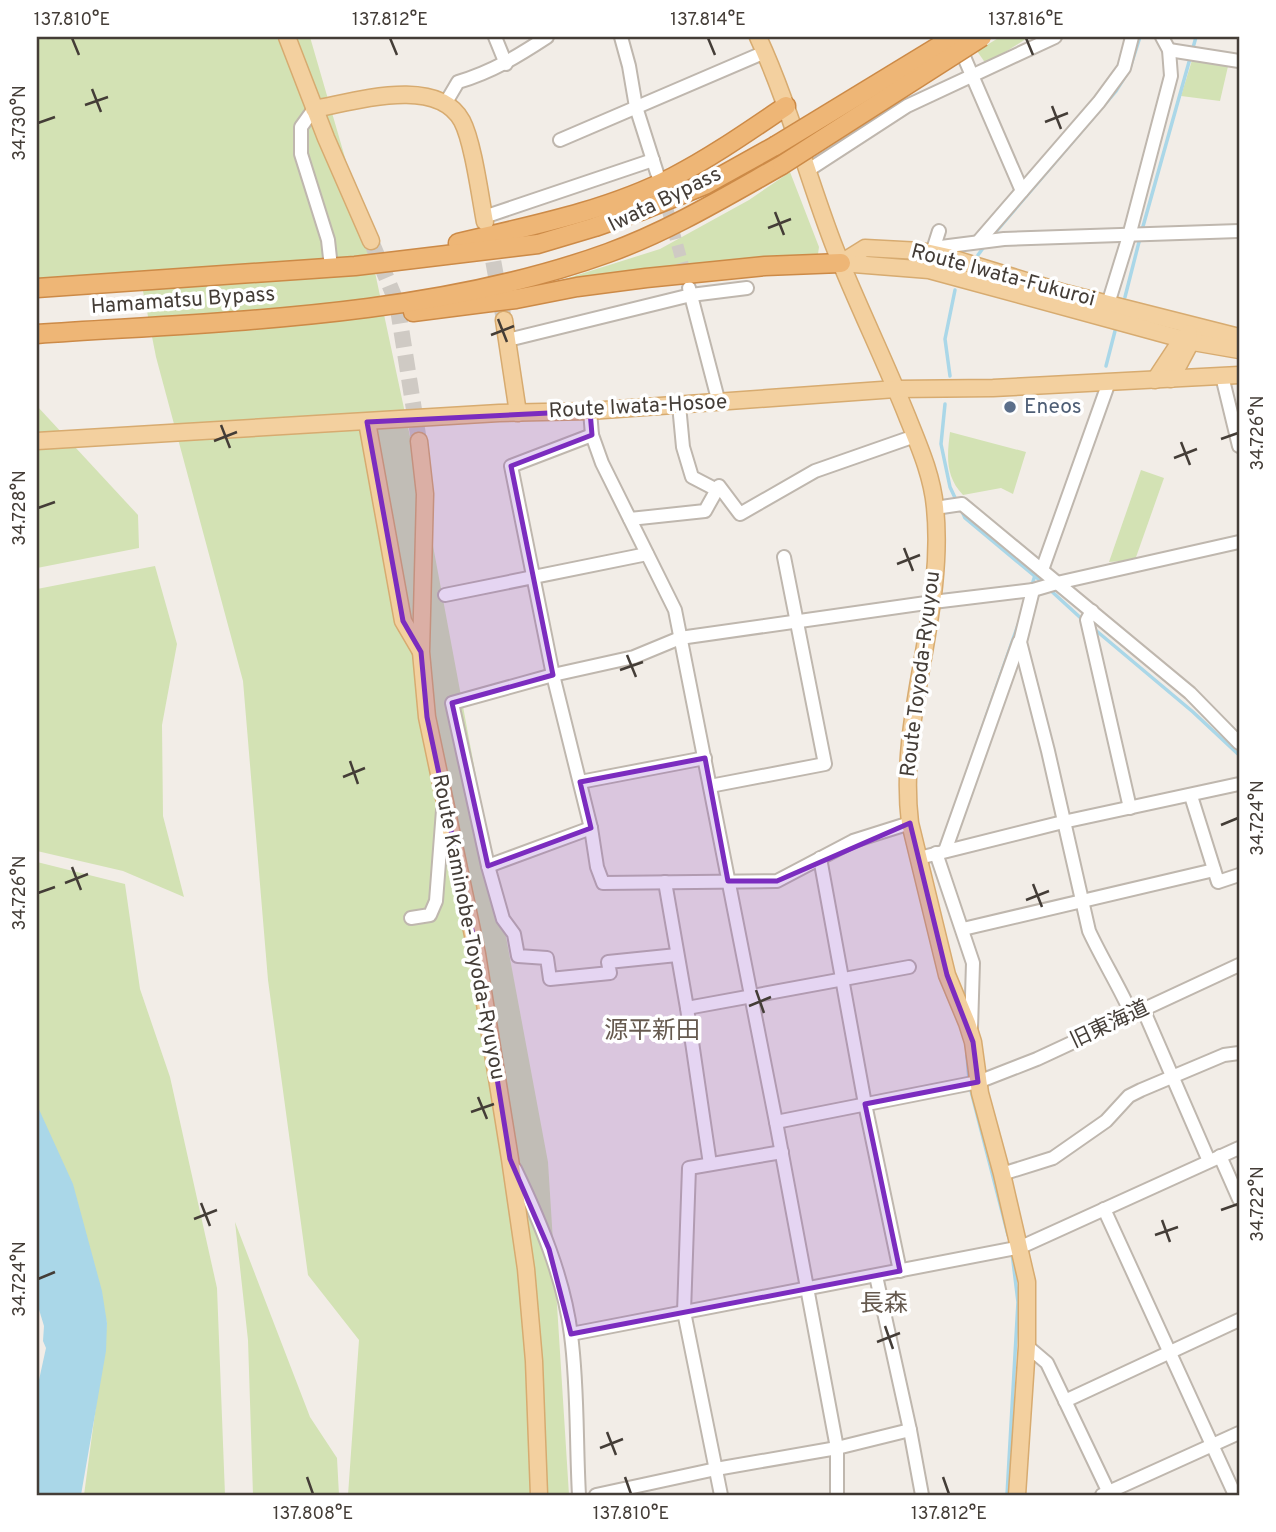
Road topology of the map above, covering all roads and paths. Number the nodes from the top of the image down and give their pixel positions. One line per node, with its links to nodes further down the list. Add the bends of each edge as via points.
1 (287, 37): 18 (main road)
2 (495, 37): 13 (street)
3 (547, 37): 13 (street)
4 (621, 37): 17 (street)
5 (954, 37): 14 (street); 30 (highway, Iwata Bypass, bridge, via 775,146 705,185 643,211 538,244)
6 (982, 37): 35 (highway, Iwata Bypass, bridge, via 782,164 682,221 610,252 461,292)
7 (1055, 37): 14 (street)
8 (1132, 37): 21 (street, via 1124,68)
9 (1162, 37): 11 (street)
10 (762, 44): 16 (main road, Route Toyoda-Ryuyou); 17 (street)
11 (1169, 50): 12 (street); 25 (street, via 1171,76)
12 (1239, 61)
13 (506, 64): 15 (street, via 458,82)
14 (972, 74): 20 (street, via 907,106); 21 (street)
15 (445, 104): 18 (main road, via 417,94); 22 (main road, via 461,120 467,136)
16 (786, 106): 20 (main road, Route Toyoda-Ryuyou); 30 (highway, via 684,171 633,194 500,233)
17 (636, 107): 19 (street); 22 (street, via 655,167)
18 (314, 109): 26 (main road); 30 (street, via 301,127 301,153 328,240)
19 (560, 140)
20 (807, 171): 29 (main road, Route Toyoda-Ryuyou)
21 (1022, 191): 27 (street)
22 (485, 220)
23 (939, 231): 28 (street)
24 (1239, 231): 25 (street)
25 (1129, 236): 27 (street); 34 (street)
26 (371, 242)
27 (978, 242): 28 (street)
28 (933, 251): 29 (main road, Route Iwata-Fukuroi, via 865,248); 34 (main road, Route Iwata-Fukuroi)
29 (841, 263): 35 (highway, via 646,278 388,315); 38 (main road, Route Iwata-Fukuroi, via 929,270); 46 (main road, Route Toyoda-Ryuyou)
30 (331, 267): 31 (highway, Hamamatsu Bypass)
31 (37, 288)
32 (747, 288): 33 (street)
33 (690, 291): 40 (street); 47 (street)
34 (1108, 304): 38 (main road, Route Iwata-Fukuroi)
35 (332, 313): 37 (highway, Hamamatsu Bypass)
36 (504, 320): 40 (main road)
37 (37, 334)
38 (1190, 336): 39 (main road, Route Iwata-Fukuroi); 41 (main road, Route Iwata-Fukuroi); 44 (main road)
39 (1239, 337)
40 (508, 340): 50 (main road)
41 (1239, 350)
42 (1239, 375): 43 (main road, Route Iwata-Hosoe)
43 (1222, 376): 44 (main road, Route Iwata-Hosoe); 56 (street)
44 (1163, 380): 45 (main road, Route Iwata-Hosoe)
45 (1109, 382): 46 (main road, Route Iwata-Hosoe); 63 (street)
46 (896, 389): 47 (main road, Route Iwata-Hosoe); 53 (main road, Route Toyoda-Ryuyou)
47 (719, 403): 48 (main road, Route Iwata-Hosoe)
48 (679, 405): 49 (main road, Route Iwata-Hosoe); 57 (street, via 683,447 692,477)
49 (590, 411): 50 (main road, Route Iwata-Hosoe); 52 (street)
50 (518, 413): 51 (main road, Route Iwata-Hosoe)
51 (359, 423): 54 (main road, Route Iwata-Hosoe); 73 (main road, Route Kaminobe-Toyoda-Ryuyou, via 403,621)
52 (592, 435): 59 (street); 64 (street, via 511,466)
53 (915, 436): 57 (street, via 816,471 740,514 719,486); 58 (main road, Route Toyoda-Ryuyou)
54 (37, 440)
55 (419, 441): 73 (main road, Route Kaminobe-Toyoda-Ryuyou, via 425,494)
56 (1239, 446)
57 (717, 490): 59 (street, via 705,511)
58 (935, 508): 63 (street, via 962,504); 68 (main road, Route Toyoda-Ryuyou)
59 (630, 519): 61 (street)
60 (1239, 542): 65 (street)
61 (647, 554): 64 (street); 71 (street, via 675,610)
62 (784, 557): 70 (street)
63 (1042, 570): 65 (street)
64 (534, 576): 67 (street); 74 (street)
65 (1057, 583): 66 (street); 69 (street)
66 (1033, 590): 68 (street); 72 (street)
67 (445, 594)
68 (933, 602): 70 (street); 84 (main road, Route Toyoda-Ryuyou, via 907,760)
69 (1091, 611): 75 (street); 82 (street, via 1087,620)
70 (796, 622): 71 (street); 79 (street, via 825,764)
71 (680, 638): 74 (street, via 634,657); 76 (street)
72 (1020, 642): 83 (street); 86 (street)
73 (421, 652): 80 (main road, Route Kaminobe-Toyoda-Ryuyou, via 427,717)
74 (553, 675): 77 (street); 89 (street, via 452,703)
75 (1237, 738)
76 (705, 758): 77 (street); 79 (street)
77 (580, 782): 85 (street)
78 (1239, 784): 81 (street)
79 (710, 786): 92 (street)
80 (444, 794): 95 (street, via 436,901 430,915); 113 (main road, Route Kaminobe-Toyoda-Ryuyou, via 477,954)
81 (1191, 796): 82 (street); 90 (street)
82 (1130, 808): 83 (street)
83 (1063, 822): 86 (street); 94 (street)
84 (910, 823): 87 (street, via 853,841); 88 (main road, Route Toyoda-Ryuyou)
85 (592, 828): 89 (street); 93 (street, via 603,883)
86 (941, 852): 88 (street); 96 (street)
87 (820, 858): 92 (street, via 777,881); 100 (street)
88 (919, 858): 104 (main road, Route Toyoda-Ryuyou, via 947,975)
89 (488, 866): 97 (street, via 518,956 547,958 550,979 610,973 608,962)
90 (1214, 870): 91 (street, via 1218,882); 94 (street)
91 (1239, 875)
92 (728, 881): 93 (street); 101 (street)
93 (664, 882): 97 (street)
94 (1081, 902): 96 (street); 103 (street, via 1098,951)
95 (411, 918)
96 (963, 929): 104 (street, via 973,963)
97 (677, 955): 102 (street)
98 (1239, 965): 103 (street, 旧東海道)
99 (909, 967): 100 (street)
100 (843, 979): 101 (street); 108 (street)
101 (751, 996): 102 (street); 109 (street)
102 (687, 1008): 114 (street)
103 (1137, 1012): 106 (street); 107 (street, 旧東海道)
104 (971, 1034): 107 (main road, Route Toyoda-Ryuyou)
105 (1239, 1054): 106 (street, via 1224,1055)
106 (1172, 1076): 112 (street); 115 (street, via 1129,1097 1106,1121 1053,1158)
107 (978, 1082): 108 (street, 旧東海道); 115 (main road, Route Toyoda-Ryuyou)
108 (865, 1104): 109 (street, 旧東海道); 119 (street)
109 (776, 1122): 111 (street)
110 (1239, 1148): 112 (street)
111 (782, 1152): 114 (street); 121 (street)
112 (1214, 1158): 116 (street); 117 (street)
113 (510, 1159): 124 (street, via 549,1249); 135 (main road, Route Kaminobe-Toyoda-Ryuyou, via 534,1361)
114 (710, 1164): 122 (street, via 689,1168)
115 (1002, 1174): 118 (main road, Route Toyoda-Ryuyou)
116 (1239, 1199)
117 (1104, 1209): 118 (street); 126 (street)
118 (1021, 1248): 119 (street); 125 (main road, Route Toyoda-Ryuyou, via 1027,1282)
119 (900, 1271): 120 (street)
120 (876, 1276): 121 (street); 128 (street)
121 (806, 1289): 122 (street); 131 (street)
122 (684, 1312): 124 (street); 132 (street)
123 (1239, 1320): 126 (street)
124 (571, 1335): 136 (street)
125 (1027, 1346): 127 (street, via 1047,1363); 141 (main road, Route Toyoda-Ryuyou)
126 (1170, 1352): 127 (street); 130 (street)
127 (1065, 1401): 134 (street)
128 (911, 1430): 131 (street); 140 (street)
129 (1239, 1433): 130 (street)
130 (1212, 1445): 134 (street); 142 (street)
131 (837, 1448): 132 (street); 139 (street)
132 (716, 1469): 133 (street); 138 (street)
133 (640, 1490): 137 (street)
134 (1107, 1494)
135 (539, 1495)
136 (579, 1495)
137 (596, 1495)
138 (721, 1495)
139 (837, 1495)
140 (922, 1495)
141 (1017, 1495)
142 (1235, 1495)

